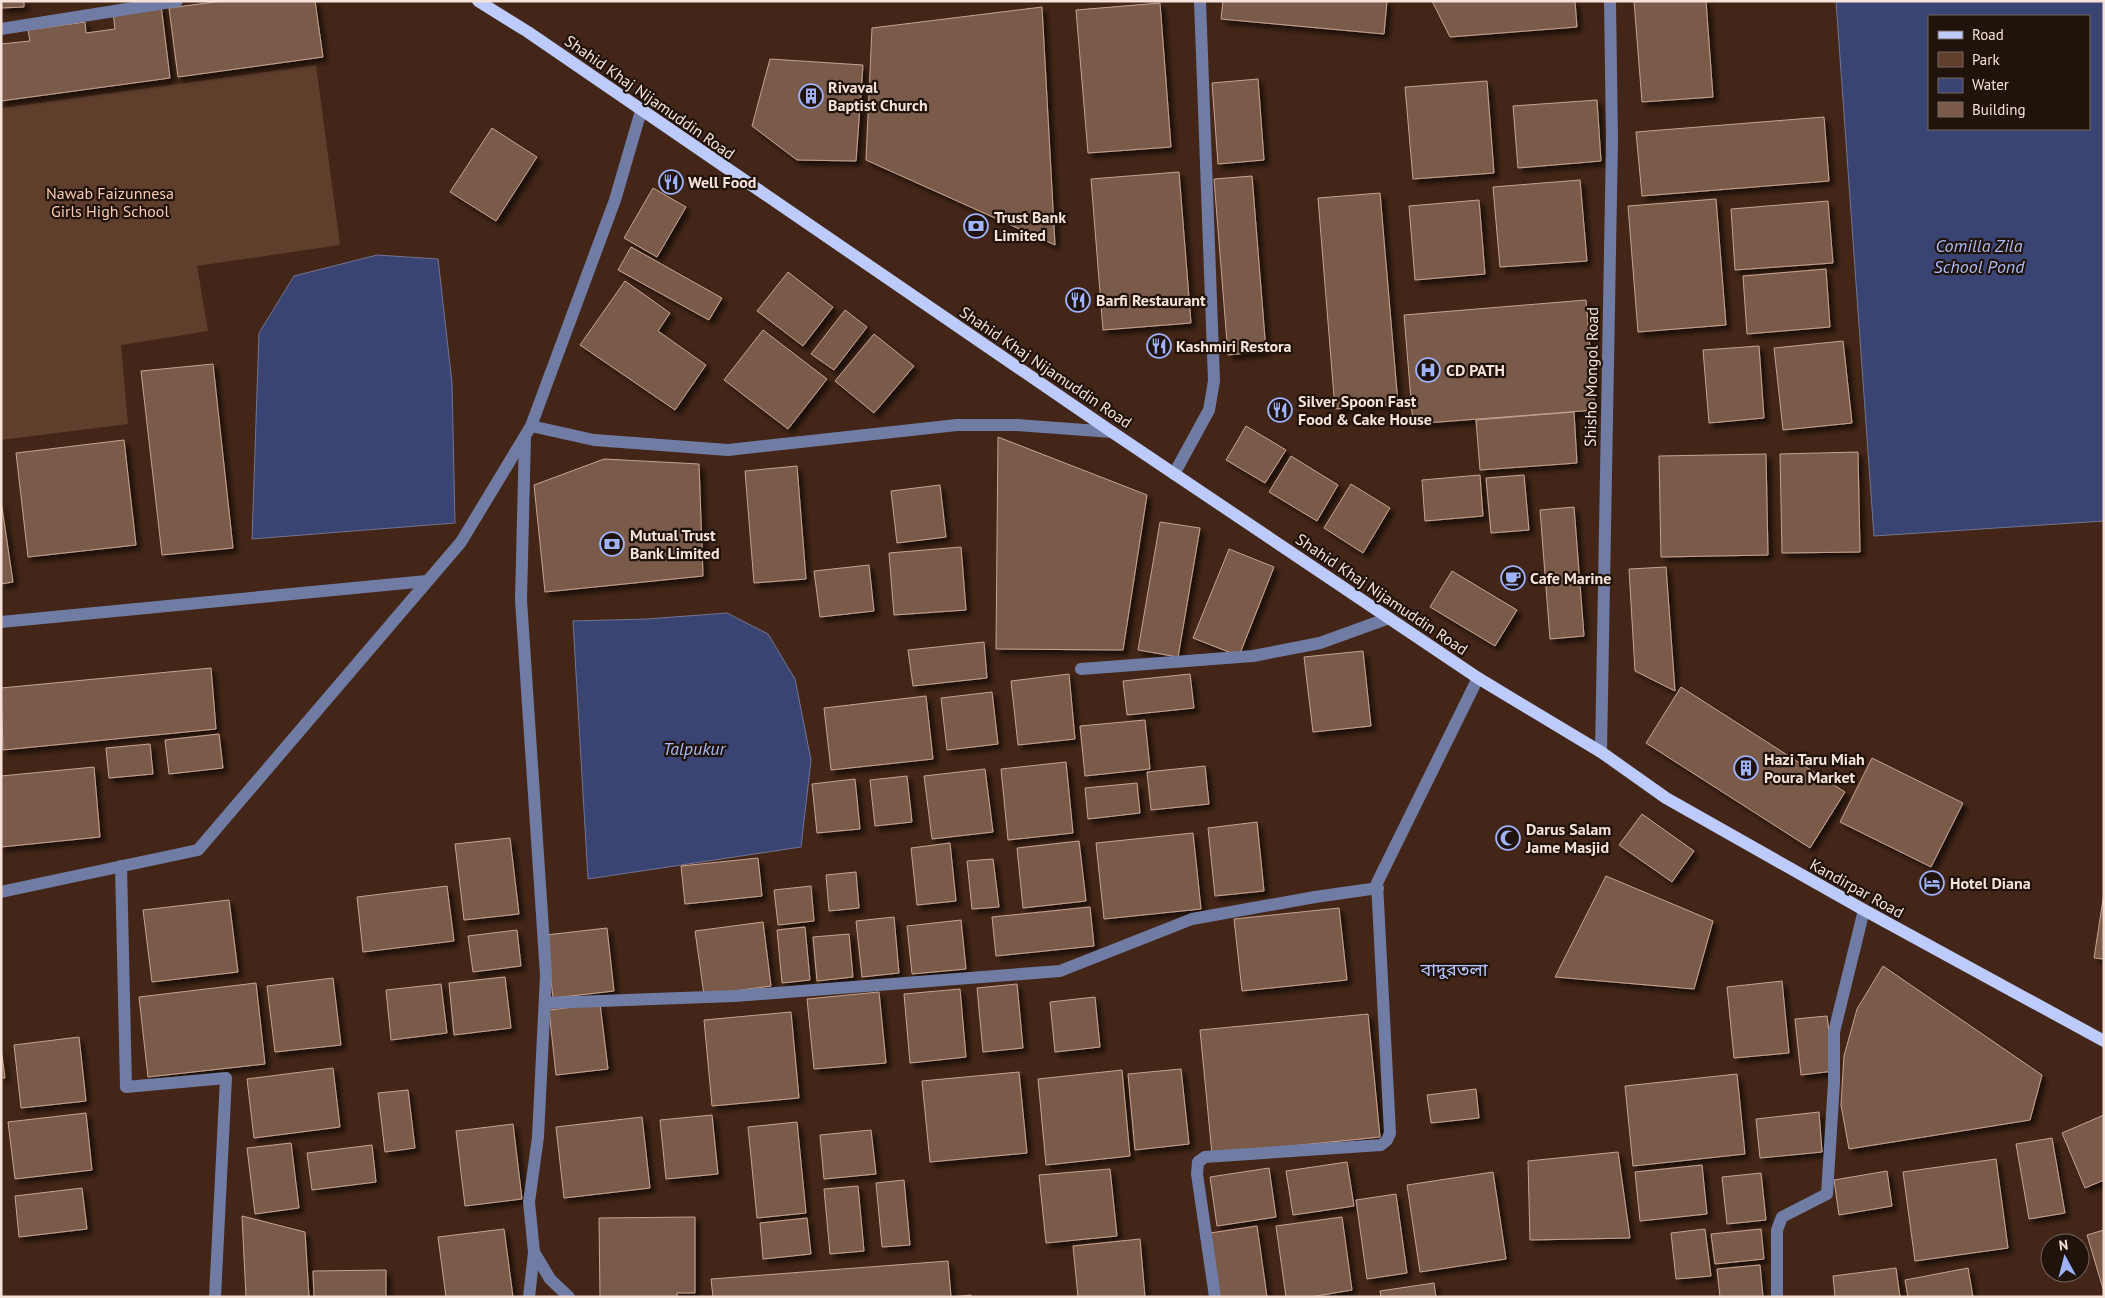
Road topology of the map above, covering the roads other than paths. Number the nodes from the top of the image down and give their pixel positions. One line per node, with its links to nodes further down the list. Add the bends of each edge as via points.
1 (177, 1): 5 (street)
2 (478, 1): 6 (main road, Shahid Khaj Nijamuddin Road)
3 (1200, 1): 9 (street, via 1214,382 1208,410)
4 (1610, 1): 15 (street, Shisho Mongol Road, via 1612,140)
5 (1, 29)
6 (641, 111): 7 (street, via 615,200); 8 (main road, Shahid Khaj Nijamuddin Road)
7 (528, 431): 8 (street, via 594,440 728,450 957,425 1017,425); 10 (street, via 460,542); 20 (street, via 521,600)
8 (1112, 432): 9 (main road, Shahid Khaj Nijamuddin Road)
9 (1174, 474): 11 (main road, Shahid Khaj Nijamuddin Road)
10 (427, 581): 12 (street); 16 (street, via 198,850)
11 (1389, 618): 13 (street, via 1320,644 1253,656); 14 (main road, Shahid Khaj Nijamuddin Road)
12 (1, 622)
13 (1081, 669)
14 (1478, 678): 15 (main road, Shahid Khaj Nijamuddin Road); 17 (street, via 1377,882)
15 (1601, 752): 19 (main road, Kandirpar Road, via 1666,798)
16 (121, 866): 18 (street); 23 (street, via 126,1087 226,1078)
17 (1378, 888): 20 (street, via 1192,919 1060,971 735,996); 26 (street, via 1390,1133 1381,1145 1205,1157 1198,1162)
18 (1, 892)
19 (1864, 910): 21 (main road, Kandirpar Road); 27 (street, via 1834,1032 1834,1091 1827,1194 1782,1217 1777,1230)
20 (546, 1003): 22 (street, via 538,1137 529,1202)
21 (2104, 1041)
22 (534, 1252): 24 (street); 25 (street, via 550,1280)
23 (215, 1297)
24 (529, 1297)
25 (569, 1297)
26 (1215, 1297)
27 (1777, 1297)

